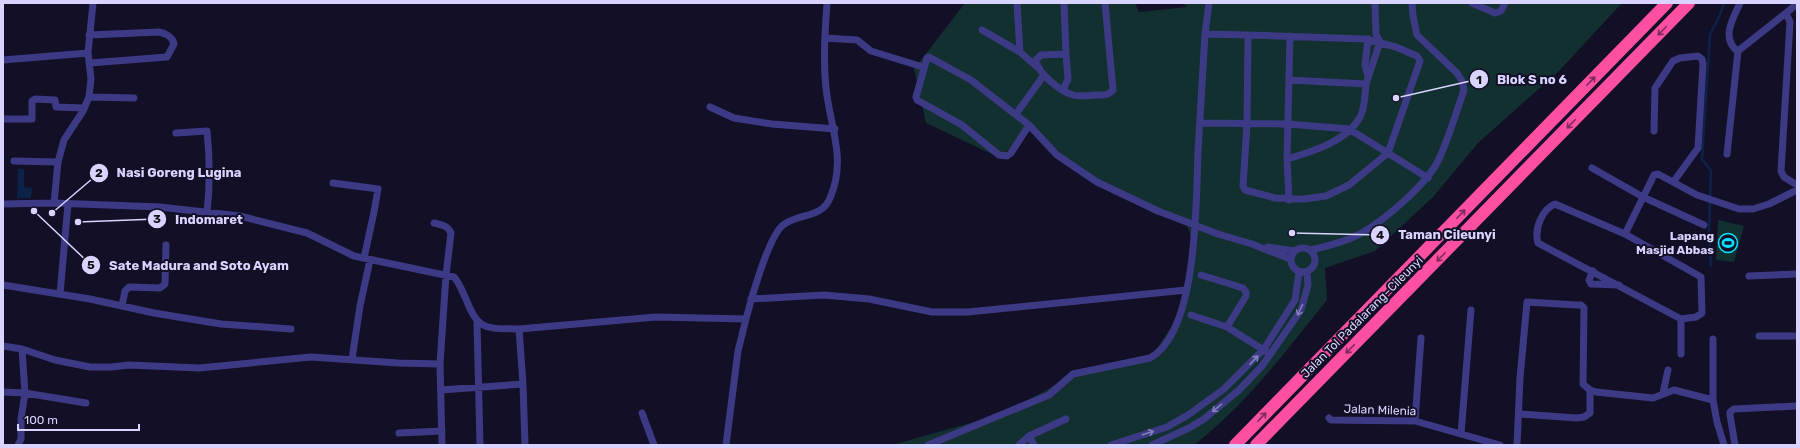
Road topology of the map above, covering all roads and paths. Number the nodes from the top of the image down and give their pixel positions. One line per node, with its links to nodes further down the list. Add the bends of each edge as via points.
1 (93, 3): 19 (street)
2 (827, 3): 22 (street)
3 (1017, 3): 26 (street)
4 (1064, 3): 28 (street)
5 (1105, 3): 37 (street, via 1113,90 1108,94 1075,95)
6 (1209, 3): 18 (street)
7 (1375, 3): 24 (street, via 1376,34)
8 (1412, 3): 58 (street, via 1417,35 1457,73 1464,90 1438,160)
9 (1472, 3): 10 (street, via 1495,13 1501,11)
10 (1505, 3)
11 (1668, 3): 144 (highway, Jalan Tol Padalarang–Cileunyi, one-way to 11)
12 (1689, 3): 145 (highway, Jalan Tol Padalarang–Cileunyi, one-way to 145)
13 (1740, 3): 25 (street, via 1728,32 1729,41)
14 (1797, 4): 15 (street)
15 (1786, 13): 16 (street); 25 (street)
16 (1794, 22): 61 (street, via 1781,171 1784,177)
17 (982, 30): 26 (street)
18 (1205, 34): 20 (street); 44 (street)
19 (89, 35): 27 (street); 30 (street, via 159,32 172,39 174,44 167,57)
20 (1248, 35): 21 (street); 46 (street)
21 (1290, 36): 23 (street); 35 (street)
22 (825, 38): 31 (street, via 857,40 871,51); 48 (street, via 826,88)
23 (1368, 39): 24 (street); 34 (street, via 1365,65)
24 (1380, 42): 34 (street); 52 (street, via 1417,56 1420,61)
25 (1737, 51): 53 (street)
26 (1020, 52): 32 (street)
27 (88, 53): 29 (street); 30 (street)
28 (1066, 54): 32 (street, via 1041,55 1036,60); 37 (street, via 1068,79)
29 (3, 60)
30 (90, 63): 38 (street)
31 (923, 67): 42 (street, via 928,57 944,64 971,80); 45 (street, via 917,100 962,125 999,155 1007,156 1011,153)
32 (1037, 67): 33 (street)
33 (1044, 75): 37 (street); 42 (street)
34 (1368, 76): 36 (street)
35 (1289, 80): 36 (street); 47 (street)
36 (1366, 84): 49 (street, via 1360,115)
37 (1063, 90)
38 (89, 97): 39 (street); 41 (street)
39 (134, 98)
40 (710, 107): 48 (street, via 734,118)
41 (84, 108): 43 (street, via 56,107 55,100 35,99 32,101 32,120); 56 (street, via 64,140)
42 (1016, 114): 45 (street)
43 (3, 119)
44 (1200, 123): 46 (street); 71 (street)
45 (1029, 124): 71 (street, via 1057,155 1097,182 1158,211)
46 (1247, 124): 47 (street); 64 (street, via 1243,186 1245,190)
47 (1288, 124): 49 (street); 54 (street)
48 (835, 129): 92 (street, via 838,158 829,202 820,211 784,224 778,230)
49 (1349, 129): 52 (street); 54 (street, via 1324,148)
50 (1654, 131): 59 (street, via 1655,88 1673,61 1698,56 1703,64 1698,148)
51 (176, 133): 68 (street, via 207,131 210,180)
52 (1388, 153): 58 (street); 64 (street, via 1340,190 1326,196)
53 (1727, 154)
54 (1287, 159): 64 (street)
55 (14, 161): 56 (street)
56 (58, 162): 65 (street)
57 (1592, 168): 63 (street)
58 (1428, 178): 75 (street, via 1365,232)
59 (1674, 182): 62 (street, via 1697,195 1739,209 1753,209 1770,204); 63 (street, via 1656,174)
60 (332, 183): 79 (street, via 378,189)
61 (1797, 185)
62 (1797, 190)
63 (1643, 197): 70 (street); 72 (street)
64 (1289, 200)
65 (54, 203): 66 (street); 67 (street)
66 (3, 204)
67 (68, 204): 68 (street, via 160,207); 91 (street)
68 (207, 212): 79 (street, via 240,216 307,233 354,256)
69 (434, 223): 85 (street, via 445,226 451,233)
70 (1704, 224)
71 (1195, 225): 73 (street); 90 (street)
72 (1625, 234): 81 (street, via 1556,204 1539,221 1536,233 1538,243); 97 (street, via 1701,277 1702,313 1696,317)
73 (1252, 244): 77 (street); 80 (street)
74 (166, 245): 93 (street, via 165,284 160,288 129,287 125,290)
75 (1329, 246): 76 (street); 78 (street)
76 (1310, 250): 77 (street, via 1302,248); 78 (street)
77 (1294, 251): 80 (street)
78 (1315, 258): 83 (street, via 1314,266)
79 (367, 259): 85 (street); 111 (street)
80 (1290, 259): 82 (street, via 1292,267)
81 (1593, 271): 89 (street); 89 (street, via 1589,283)
82 (1298, 272): 83 (street); 108 (street, via 1295,300)
83 (1307, 272): 109 (street, one-way to 109, via 1308,285 1300,310)
84 (1797, 274): 87 (street)
85 (446, 275): 98 (street, via 454,277 460,284); 112 (street)
86 (1201, 275): 99 (street, via 1243,288 1246,292)
87 (1749, 276)
88 (3, 285): 91 (street)
89 (1619, 285): 97 (street)
90 (1186, 290): 92 (street, via 968,312 932,312 869,299 824,295); 139 (street, via 1176,325 1158,354 1074,374 1049,395)
91 (60, 294): 93 (street)
92 (752, 298): 96 (street)
93 (122, 306): 100 (street, via 221,324)
94 (1471, 310): 131 (street)
95 (1191, 316): 99 (street)
96 (746, 319): 101 (street, via 656,317); 138 (street, via 738,351)
97 (1681, 319): 110 (street)
98 (477, 323): 101 (street); 115 (street)
99 (1228, 327): 108 (street)
100 (291, 329)
101 (519, 329): 114 (street)
102 (1759, 336): 103 (street)
103 (1797, 336)
104 (1422, 338): 128 (street)
105 (1713, 339): 121 (street)
106 (3, 346): 107 (street)
107 (22, 349): 111 (street, via 55,360 90,367 129,365 199,368 311,357); 119 (street)
108 (1264, 349): 109 (street); 142 (street, one-way to 108, via 1167,427 1188,415 1224,389)
109 (1271, 354): 143 (street, one-way to 143, via 1239,390 1204,419)
110 (1681, 354)
111 (352, 359): 112 (street)
112 (440, 364): 116 (street)
113 (1668, 370): 120 (street)
114 (523, 384): 115 (street); 136 (street)
115 (480, 388): 116 (street); 135 (street)
116 (441, 390): 129 (street)
117 (1590, 390): 120 (street, via 1653,398); 125 (street, via 1590,413 1584,417); 125 (street, via 1583,384 1584,308 1581,305 1526,302)
118 (3, 392): 119 (street)
119 (24, 393): 122 (street); 133 (street, via 21,440)
120 (1663, 393): 121 (street, via 1674,390)
121 (1713, 400): 148 (street)
122 (86, 403)
123 (1797, 406): 149 (street, via 1734,409 1730,415)
124 (642, 413): 137 (street)
125 (1520, 414): 147 (street)
126 (1329, 418): 128 (street, Jalan Milenia)
127 (1066, 419): 132 (street)
128 (1416, 421): 131 (street, Jalan Milenia)
129 (442, 431): 130 (street); 134 (street)
130 (399, 433)
131 (1462, 434): 146 (street, Jalan Milenia)
132 (1029, 436): 140 (street); 141 (street)
133 (18, 445)
134 (442, 445)
135 (480, 445)
136 (525, 445)
137 (654, 445)
138 (726, 445)
139 (928, 445)
140 (1019, 445)
141 (1034, 445)
142 (1111, 445)
143 (1152, 445)
144 (1235, 445)
145 (1256, 445)
146 (1500, 445)
147 (1517, 445)
148 (1724, 445)
149 (1735, 445)

